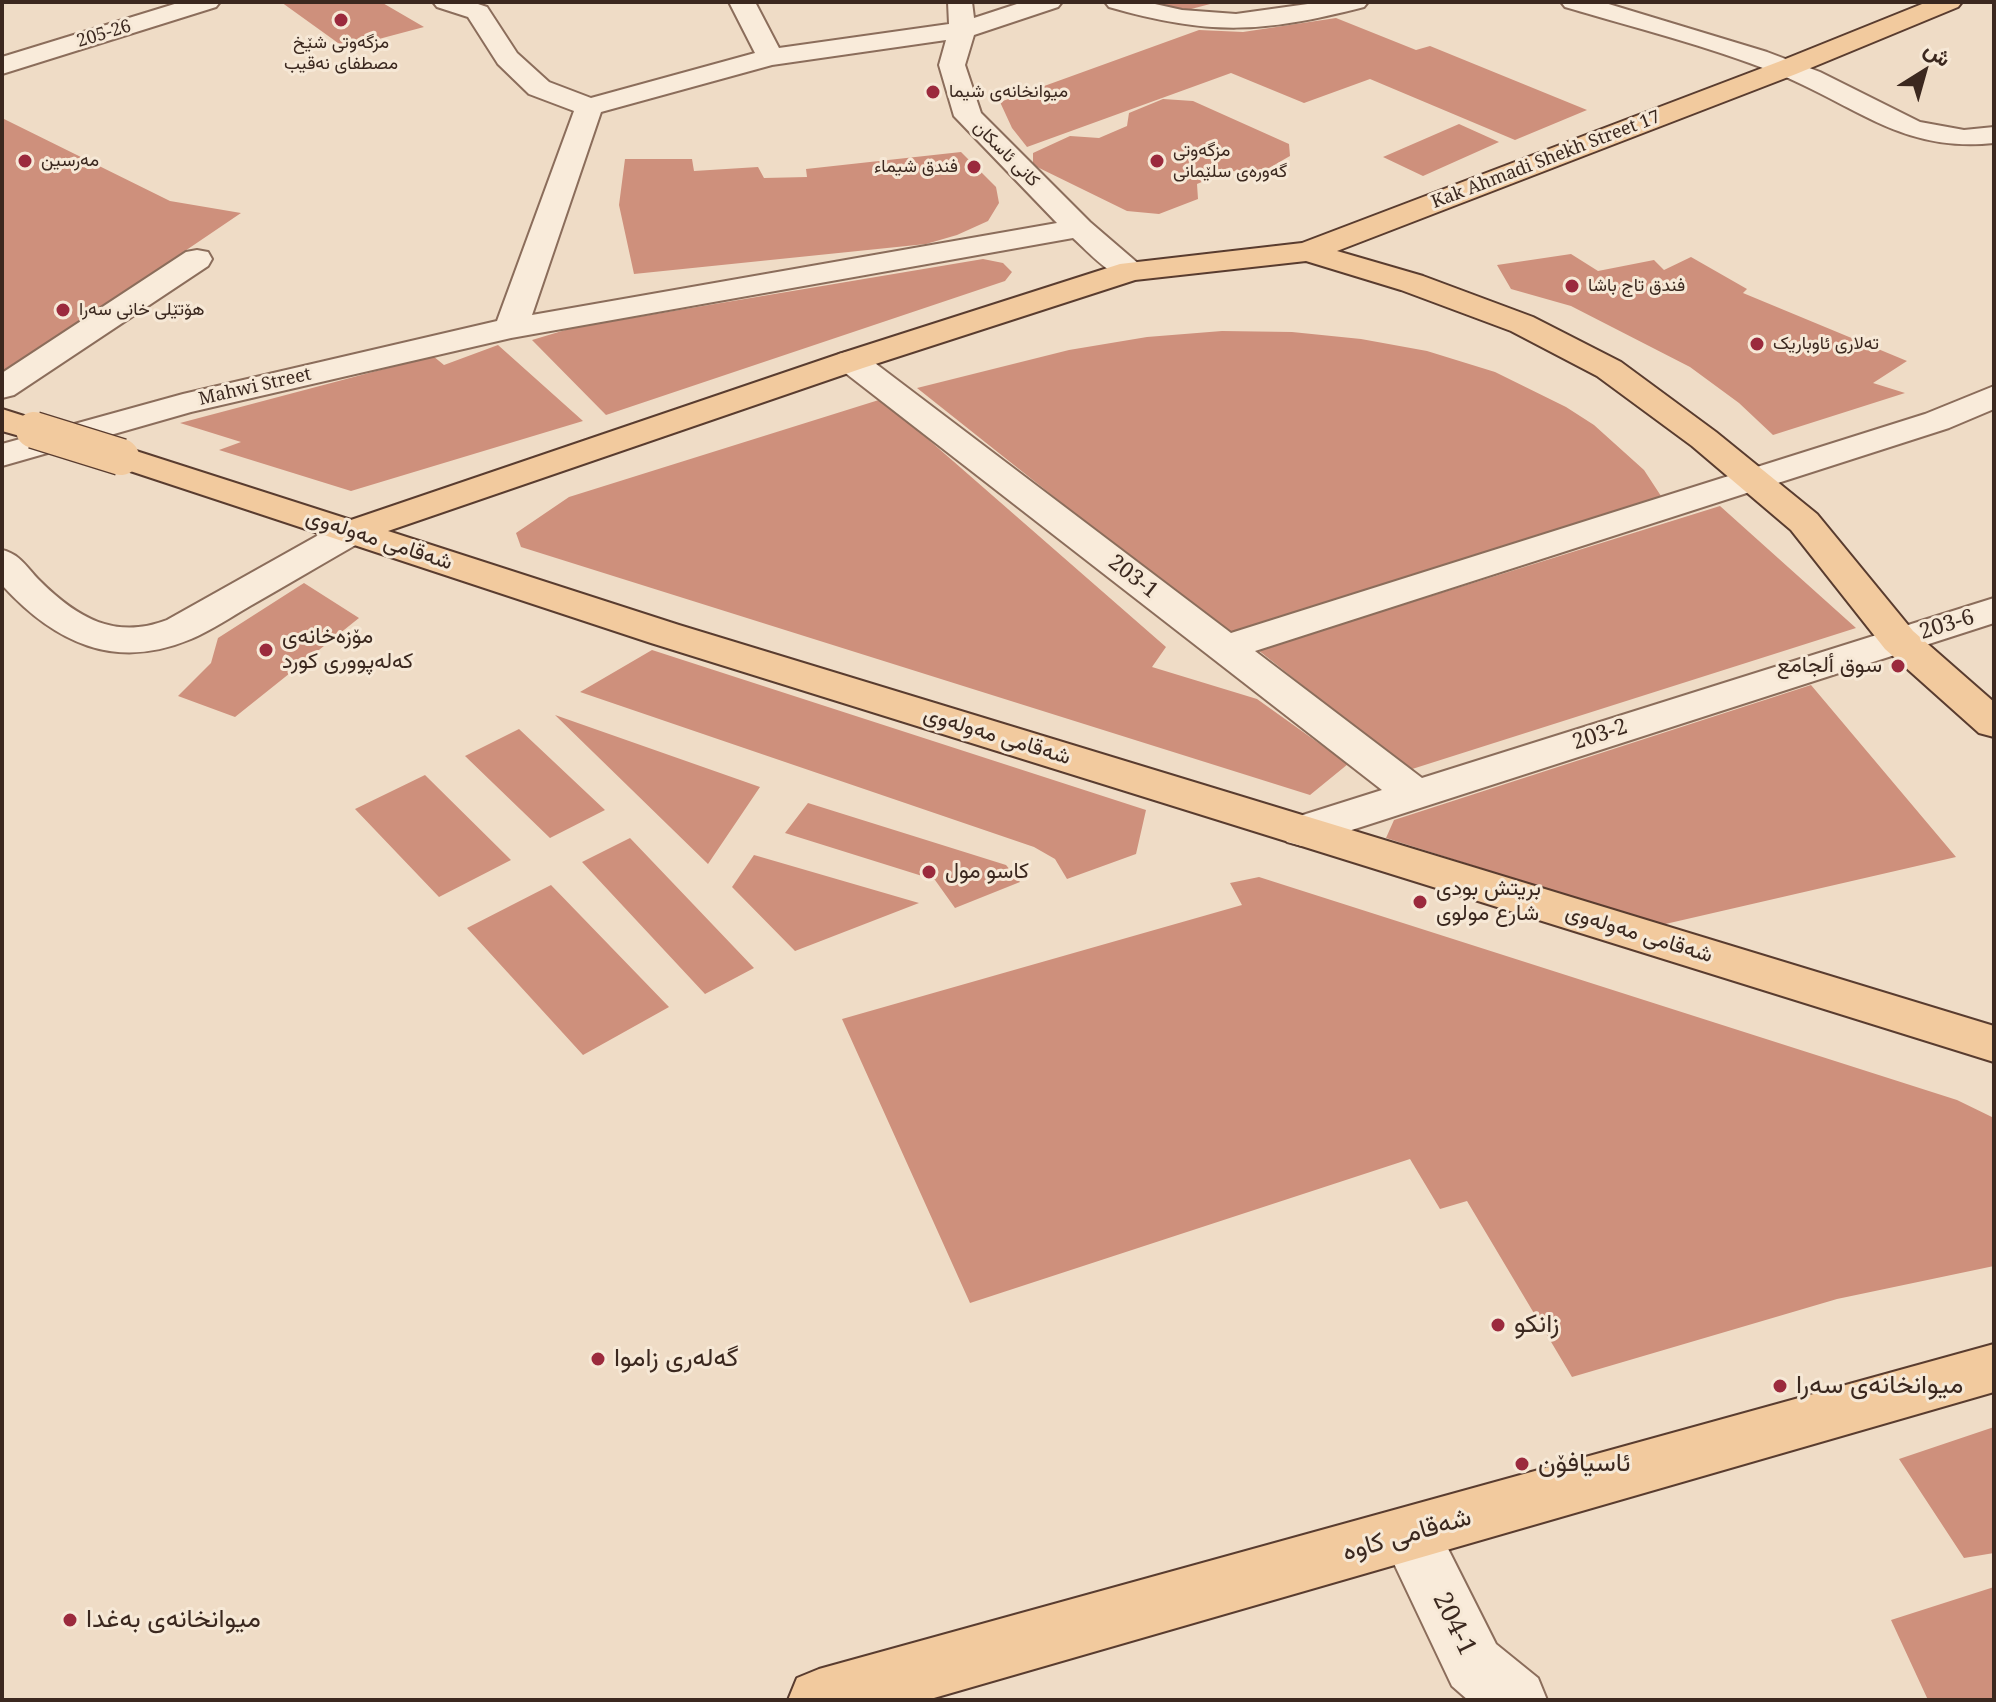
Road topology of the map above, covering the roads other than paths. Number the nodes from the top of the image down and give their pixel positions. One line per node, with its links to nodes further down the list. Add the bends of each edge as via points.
1 (207, 2): 11 (street, 205-26)
2 (446, 2): 13 (street, via 489,9 507,58 539,88)
3 (742, 2): 10 (street)
4 (1049, 2): 9 (street)
5 (1118, 2): 6 (street, via 1167,18 1229,24 1279,21)
6 (1355, 2)
7 (1574, 2): 12 (street)
8 (1949, 2): 12 (main road, Kak Ahmadi Shekh Street 17)
9 (961, 16): 10 (street); 15 (street, کانی ئاسکان, via 952,65 968,116)
10 (770, 57): 13 (street)
11 (2, 66)
12 (1787, 68): 14 (street, via 1917,133 1955,140); 16 (main road, Kak Ahmadi Shekh Street 17)
13 (589, 107): 19 (street)
14 (1994, 135)
15 (1079, 228): 18 (street, کانی ئاسکان); 19 (street, Mahwi Street)
16 (1307, 252): 18 (main road, Kak Ahmadi Shekh Street 17); 25 (main road, via 1522,324 1609,369)
17 (197, 259): 21 (street)
18 (1131, 271): 20 (main road, Kak Ahmadi Shekh Street 17)
19 (511, 328): 24 (street, Mahwi Street, via 183,404)
20 (851, 361): 26 (main road, Kak Ahmadi Shekh Street 17); 30 (street, 203-1)
21 (2, 388)
22 (1994, 396): 25 (street, via 1937,421)
23 (18, 425): 26 (main road, شەقامی مەولەوی, bridge)
24 (2, 455)
25 (1755, 479): 29 (main road, via 1804,522); 30 (street)
26 (353, 531): 27 (street, via 181,629 132,642 108,639 58,617 38,603); 33 (main road, شەقامی مەولەوی, via 665,634)
27 (2, 561)
28 (1994, 610): 29 (street, 203-6)
29 (1899, 640): 31 (main road); 32 (street, 203-2)
30 (1225, 648): 32 (street, 203-1)
31 (1994, 724)
32 (1415, 794): 33 (street, 203-2)
33 (1302, 831): 34 (main road, شەقامی مەولەوی)
34 (1994, 1044)
35 (1994, 1368): 36 (main road, شەقامی کاوە)
36 (1410, 1534): 37 (main road, شەقامی کاوە); 38 (street, 204-1, via 1474,1665)
37 (819, 1700)
38 (1516, 1700)

